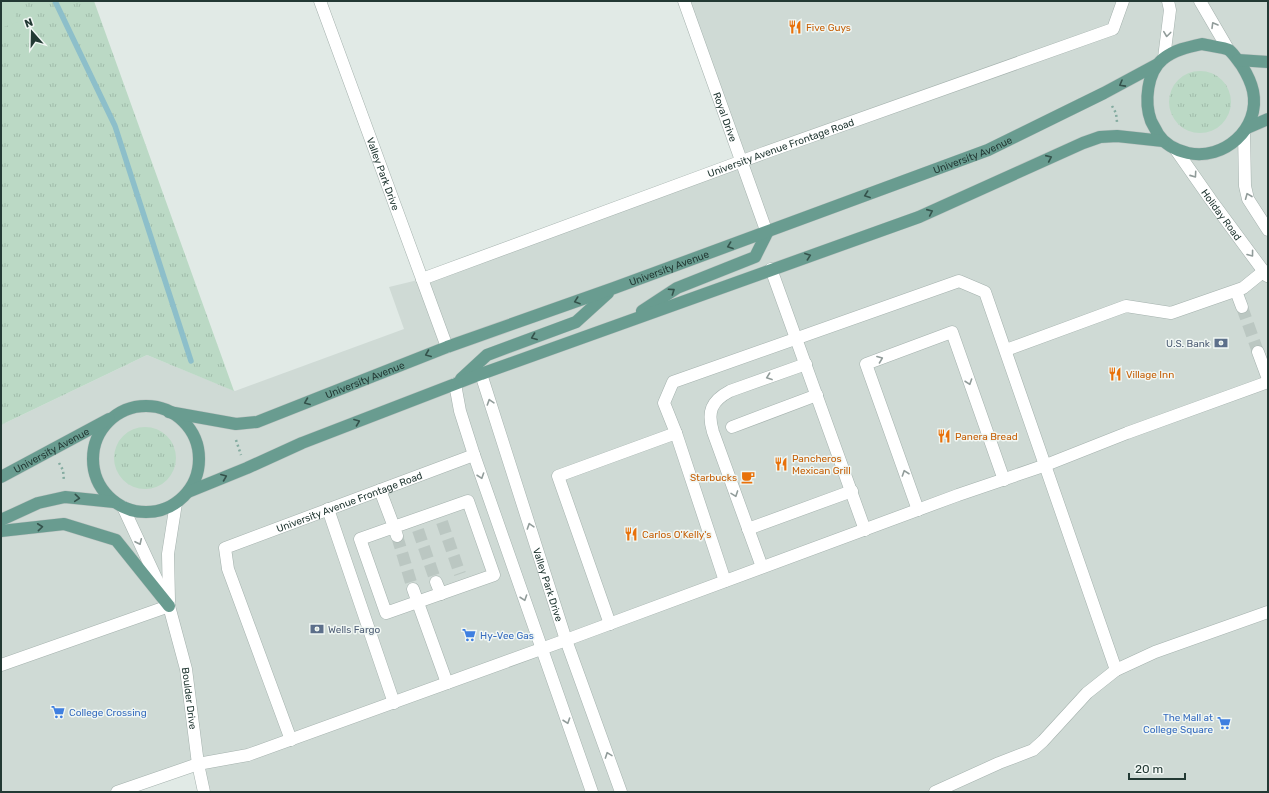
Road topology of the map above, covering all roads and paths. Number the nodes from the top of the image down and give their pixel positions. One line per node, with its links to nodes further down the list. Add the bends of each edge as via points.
1 (320, 1): 21 (street, Valley Park Drive)
2 (684, 1): 16 (street, Royal Drive)
3 (1123, 1): 16 (street, University Avenue Frontage Road, via 1113,28)
4 (1168, 1): 8 (street, one-way to 8, via 1170,10)
5 (1200, 1): 6 (street, one-way to 5)
6 (1228, 49): 7 (main road); 8 (main road, via 1202,44 1182,48)
7 (1238, 60): 9 (main road); 13 (main road, via 1248,77 1253,93 1253,109)
8 (1160, 61): 14 (main road, via 1150,81 1147,101 1151,121); 18 (main road, University Avenue, one-way to 18, via 1104,93 988,150)
9 (1268, 62)
10 (1110, 104): 12 (path, via 1116,113)
11 (1268, 119): 13 (main road)
12 (1117, 122)
13 (1245, 130): 15 (main road, via 1227,147 1211,153 1193,154); 17 (street, one-way to 13, via 1248,198 1245,186)
14 (1163, 141): 15 (main road); 19 (main road, one-way to 14, via 919,217 1083,142 1117,136)
15 (1176, 150): 20 (street, Holiday Road, one-way to 20)
16 (741, 161): 18 (street, Royal Drive); 21 (street, University Avenue Frontage Road)
17 (1268, 230)
18 (766, 233): 22 (main road, University Avenue, one-way to 22); 25 (main road, one-way to 18, via 677,288 755,257)
19 (771, 269): 25 (main road); 26 (street)
20 (1266, 274): 23 (street)
21 (422, 279): 27 (street, Valley Park Drive)
22 (614, 288): 27 (main road, University Avenue, one-way to 27); 33 (main road, one-way to 33, via 576,322 487,355)
23 (1236, 290): 24 (street); 28 (street, via 1171,313 1126,306)
24 (1242, 307)
25 (628, 321): 31 (main road)
26 (796, 338): 28 (street, via 959,281 985,292); 30 (street); 38 (street, via 673,382 664,403)
27 (447, 347): 36 (main road, University Avenue, one-way to 36, via 257,422 236,424)
28 (1006, 350): 43 (street)
29 (1258, 352): 32 (street)
30 (806, 364): 34 (street); 55 (street, one-way to 55, via 730,391 720,396 711,410 709,420)
31 (481, 374): 33 (main road); 68 (street, Valley Park Drive, one-way to 31)
32 (1268, 380): 43 (street)
33 (455, 384): 40 (street, via 460,412); 49 (main road, one-way to 33, via 302,443)
34 (817, 395): 37 (street); 48 (street)
35 (122, 412): 36 (main road, via 138,407 154,407); 44 (main road, University Avenue); 51 (main road, via 100,433 94,447 93,462 96,477 103,490)
36 (169, 412): 49 (main road, via 182,420 198,447 199,463 196,478)
37 (732, 427)
38 (676, 433): 61 (street); 67 (street, via 558,476)
39 (236, 440): 41 (path)
40 (474, 455): 47 (street, University Avenue Frontage Road); 69 (street, one-way to 69)
41 (241, 456)
42 (57, 460): 46 (path, via 63,470)
43 (1046, 465): 45 (street); 71 (street)
44 (1, 476)
45 (1004, 480): 53 (street); 53 (street, one-way to 45, via 866,364 952,332)
46 (64, 482)
47 (380, 490): 52 (street, University Avenue Frontage Road); 58 (street)
48 (852, 491): 55 (street); 56 (street)
49 (188, 492): 50 (main road)
50 (176, 503): 51 (main road, via 150,512 136,512); 65 (street, Boulder Drive, via 168,554)
51 (118, 504): 54 (main road, one-way to 51, via 38,503 65,497); 65 (street, Boulder Drive, one-way to 65)
52 (328, 509): 73 (street); 74 (street, University Avenue Frontage Road, via 224,548 228,569)
53 (918, 510): 56 (street)
54 (1, 520)
55 (748, 529): 59 (street)
56 (865, 530): 59 (street)
57 (1, 531): 65 (main road, one-way to 65, via 64,524 116,540)
58 (395, 532): 63 (street, via 440,517 468,501 494,575 462,580); 64 (street, via 360,539 386,613)
59 (762, 567): 61 (street)
60 (436, 582): 63 (street)
61 (724, 582): 67 (street)
62 (413, 589): 64 (street)
63 (440, 594): 64 (street)
64 (417, 602): 72 (street)
65 (169, 606): 70 (street); 75 (street, Boulder Drive, via 186,670)
66 (1268, 612): 71 (street, via 1155,652)
67 (610, 624): 68 (street)
68 (566, 640): 69 (street); 79 (street, Valley Park Drive, one-way to 68)
69 (542, 649): 72 (street); 78 (street, one-way to 78)
70 (1, 666)
71 (1116, 670): 80 (street, via 1087,693 1032,750)
72 (447, 683): 73 (street)
73 (394, 703): 74 (street)
74 (291, 740): 75 (street, via 248,755)
75 (198, 764): 76 (street); 77 (street, Boulder Drive)
76 (118, 792)
77 (204, 792)
78 (592, 792)
79 (621, 792)
80 (934, 792)

